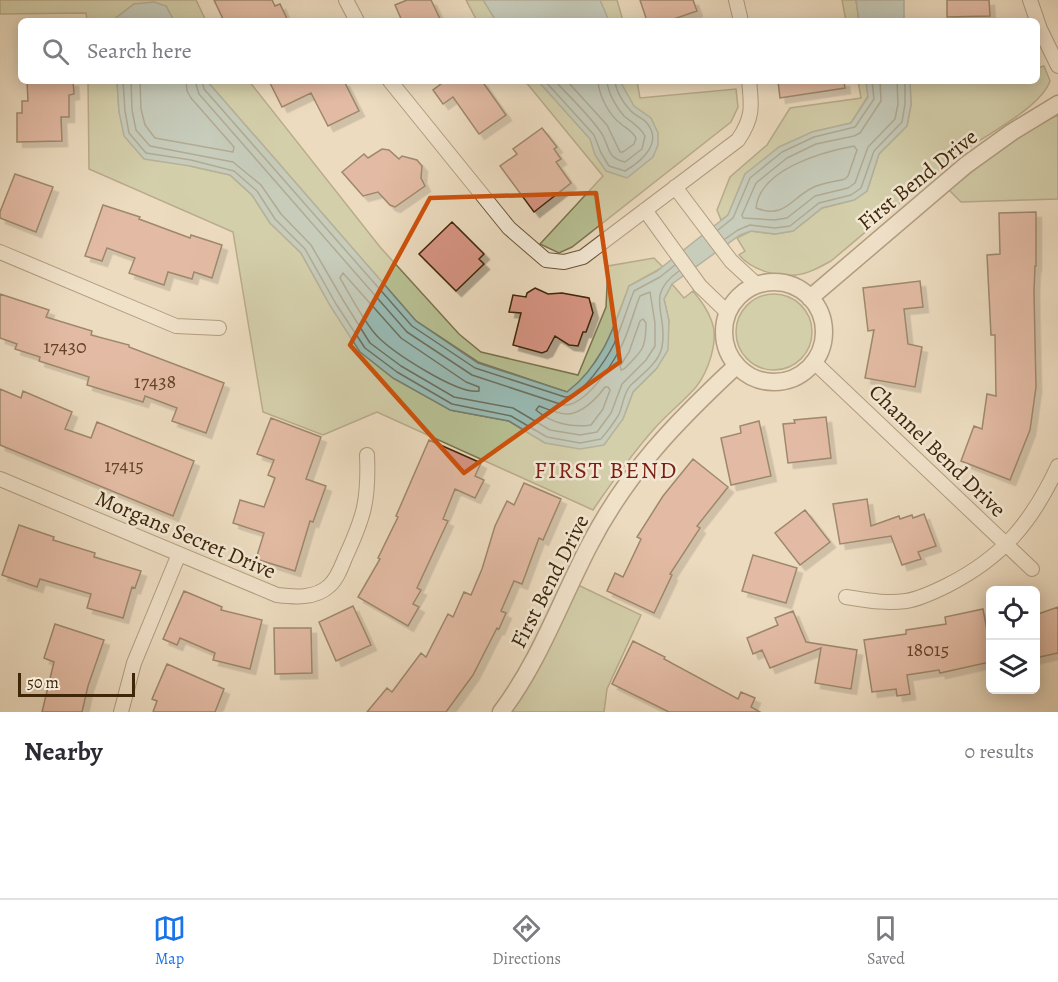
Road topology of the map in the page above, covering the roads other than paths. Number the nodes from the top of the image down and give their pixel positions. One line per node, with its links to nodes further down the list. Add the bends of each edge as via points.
1 (346, 0): 4 (street)
2 (736, 0): 5 (street)
3 (1030, 0): 6 (street)
4 (355, 18)
5 (740, 18)
6 (1036, 18)
7 (1040, 30): 8 (street)
8 (1058, 66)
9 (392, 84): 13 (street, via 509,228 546,260 564,262 583,257)
10 (749, 84): 12 (street, via 752,108 748,125 738,140)
11 (1058, 104): 16 (street, First Bend Drive, via 966,165)
12 (675, 187): 13 (street); 15 (street, via 731,261)
13 (645, 210): 17 (street, via 700,286)
14 (0, 252): 18 (street, via 176,326)
15 (756, 285): 16 (street, via 785,283); 17 (street, via 735,300)
16 (810, 298): 19 (street, via 824,323 823,344)
17 (727, 312): 20 (street, via 724,340)
18 (219, 328)
19 (814, 362): 20 (street, via 800,375 782,382 752,378); 24 (street, Channel Bend Drive)
20 (736, 366): 29 (street, First Bend Drive, via 659,442 626,484 590,545 536,658)
21 (367, 456): 25 (street, Morgans Secret Drive, via 365,509 338,575 329,587 312,596 276,595)
22 (1058, 466): 24 (street, via 1030,517)
23 (0, 479): 25 (street, Morgans Secret Drive)
24 (1007, 545): 26 (street, Channel Bend Drive); 27 (street, via 968,575 908,601 884,603)
25 (179, 554): 28 (street, via 134,663)
26 (1032, 569)
27 (846, 597)
28 (121, 712)
29 (501, 712)

